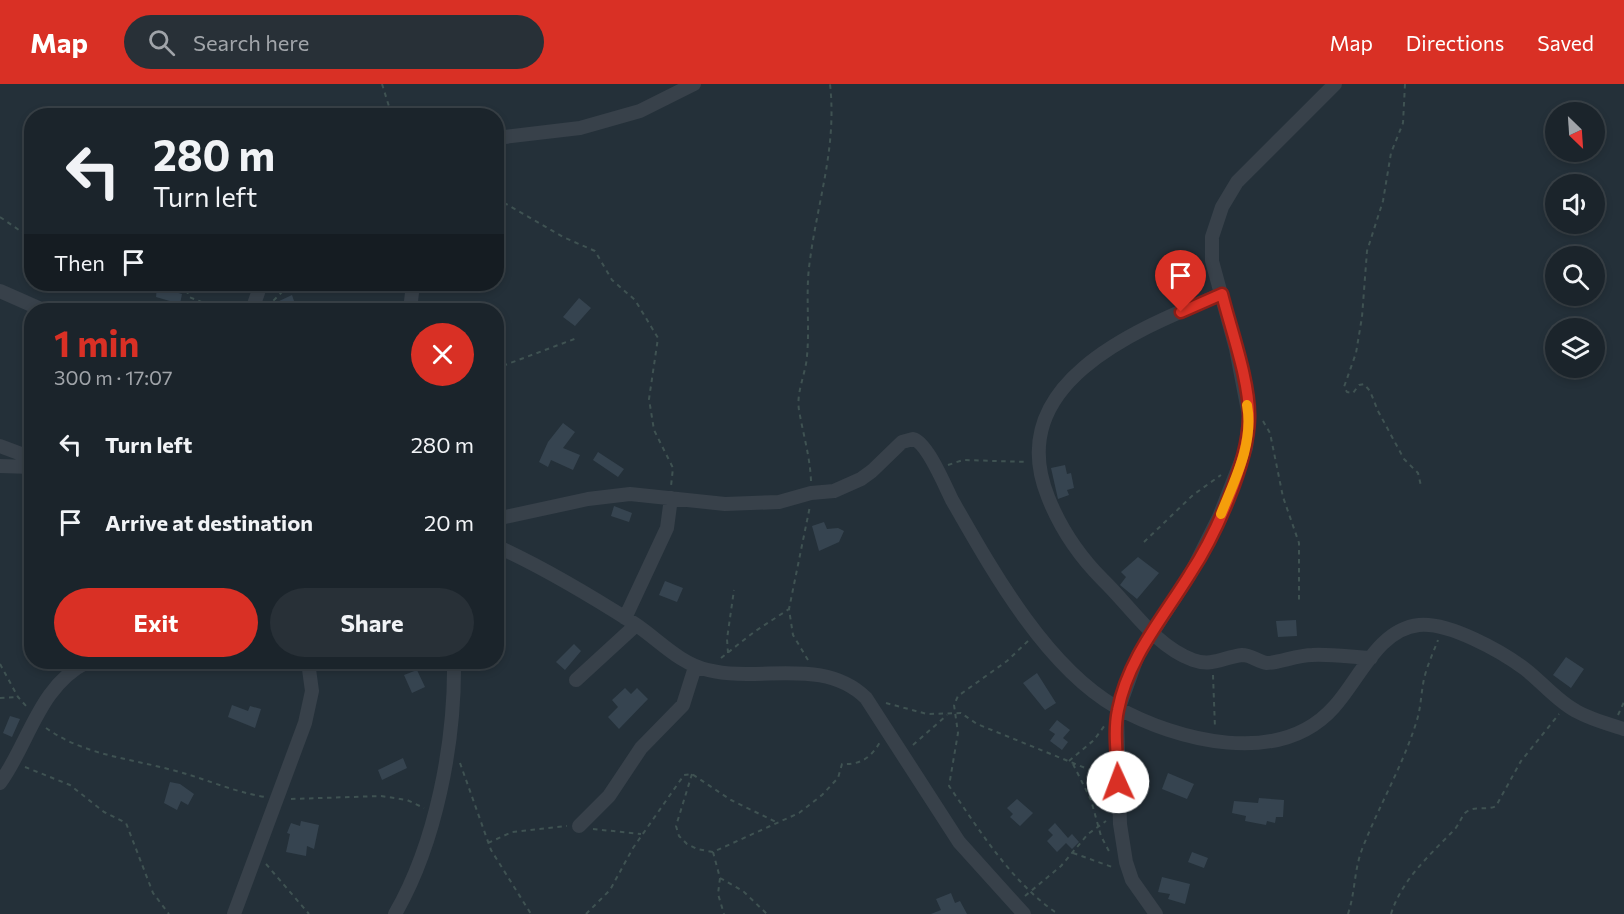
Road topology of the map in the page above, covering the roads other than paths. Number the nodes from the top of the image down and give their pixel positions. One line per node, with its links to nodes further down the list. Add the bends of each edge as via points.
1 (694, 84): 3 (street, via 640,111 580,128)
2 (1335, 84): 5 (street, via 1237,182 1222,207 1212,237 1212,261)
3 (504, 137)
4 (0, 291): 6 (street)
5 (1222, 294): 15 (street, via 1249,416 1246,448 1219,517 1191,573); 15 (street, via 1097,355 1060,393 1043,418 1037,462 1066,537)
6 (27, 303)
7 (0, 446): 8 (street)
8 (24, 455)
9 (0, 466): 10 (street)
10 (24, 467)
11 (670, 497): 12 (street, via 630,494 588,499); 14 (street, via 667,528); 22 (street, via 725,504 768,503 834,491 873,471 902,442 913,439 923,446 1046,648)
12 (504, 517)
13 (504, 550): 14 (street)
14 (630, 622): 17 (street); 21 (street)
15 (1151, 632): 16 (street, via 1187,657 1210,663 1245,655 1264,663 1313,655); 22 (street, via 1138,655)
16 (1371, 658): 22 (street, via 1333,708 1300,732 1260,741 1221,742 1168,729); 23 (street, via 1388,638 1407,627 1443,626 1524,668 1576,711)
17 (701, 668): 25 (street, via 683,705 641,748 609,796); 26 (street, via 812,675 846,682 866,698 959,842)
18 (78, 669): 24 (street, via 62,682 35,716 15,761)
19 (310, 669): 27 (street, via 311,702)
20 (453, 669): 28 (street, via 446,752 435,814 417,871)
21 (576, 680)
22 (1118, 710): 29 (street, via 1120,824 1128,871)
23 (1624, 729)
24 (0, 783)
25 (579, 826)
26 (1018, 910)
27 (234, 914)
28 (395, 914)
29 (1156, 914)

